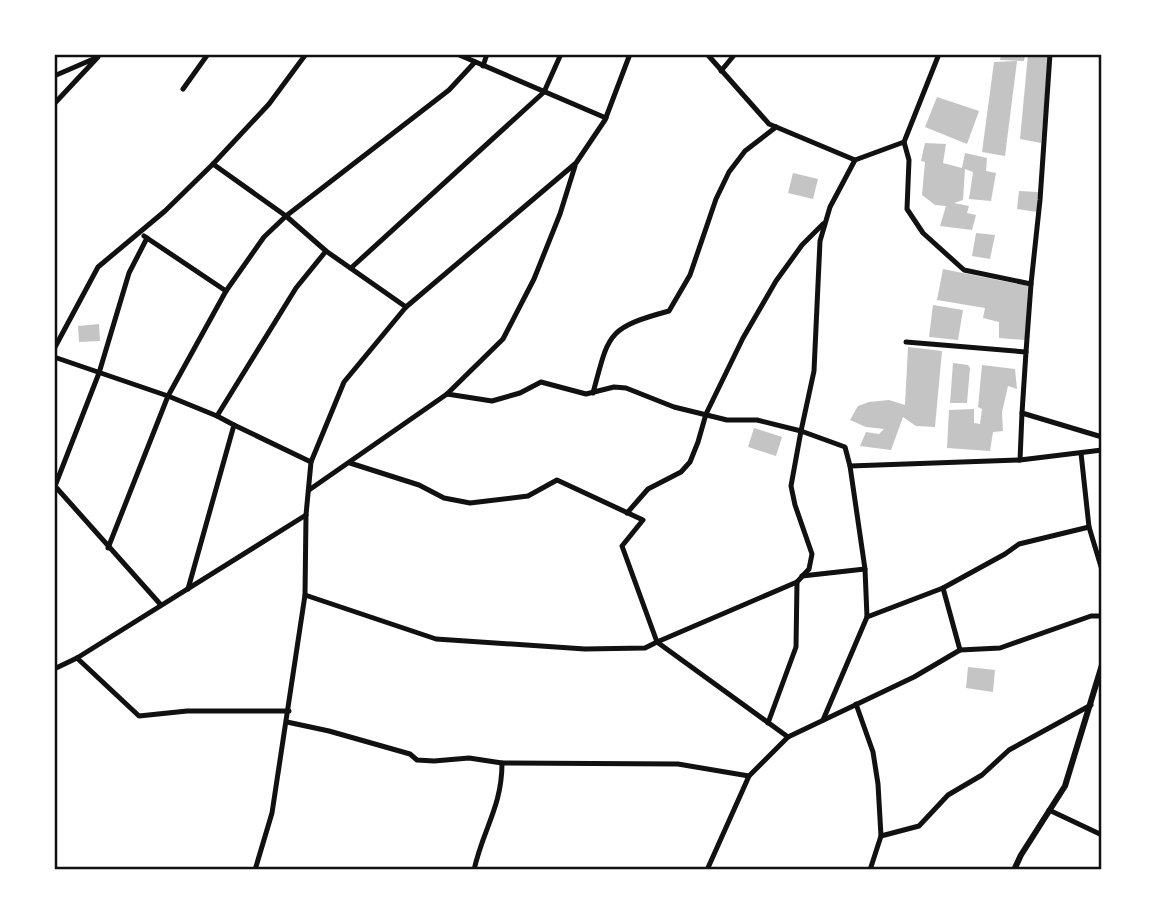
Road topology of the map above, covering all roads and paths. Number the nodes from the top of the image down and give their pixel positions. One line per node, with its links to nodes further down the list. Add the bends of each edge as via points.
1 (208, 54): 16 (street)
2 (306, 54): 24 (street, via 269,104)
3 (457, 54): 12 (street)
4 (487, 54): 13 (street)
5 (561, 54): 17 (street)
6 (630, 54): 19 (street)
7 (707, 54): 14 (street)
8 (735, 54): 14 (street)
9 (939, 54): 21 (street)
10 (1050, 54): 31 (street)
11 (100, 56): 15 (street); 18 (street)
12 (475, 62): 13 (street); 25 (street, via 449,90)
13 (483, 66): 17 (street)
14 (722, 71): 20 (street)
15 (54, 76)
16 (183, 89)
17 (544, 92): 19 (street); 30 (street)
18 (54, 104)
19 (606, 118): 23 (street)
20 (776, 127): 22 (street); 39 (street, via 745,151 729,172 690,275 669,311 637,320 614,333 603,352)
21 (904, 142): 22 (street); 31 (street, via 909,160 907,209 923,233 964,270)
22 (855, 160): 26 (street)
23 (576, 163): 33 (street); 40 (street, via 534,279 503,339)
24 (213, 164): 25 (street); 27 (street)
25 (286, 216): 29 (street); 32 (street, via 264,237)
26 (825, 222): 43 (street, via 802,244 776,281); 46 (street, via 820,241 814,371)
27 (140, 233): 28 (street); 35 (street, via 98,267)
28 (147, 238): 32 (street); 38 (street, via 129,273)
29 (327, 251): 30 (street); 44 (street, via 296,288)
30 (351, 268): 33 (street)
31 (1031, 284): 36 (street)
32 (226, 291): 41 (street)
33 (406, 307): 51 (street, via 344,382)
34 (906, 342): 36 (street)
35 (54, 349)
36 (1027, 352): 42 (street)
37 (54, 357): 38 (street)
38 (99, 373): 41 (street); 54 (street)
39 (593, 393): 40 (street, via 541,382 492,401); 43 (street, via 625,388)
40 (447, 394): 52 (street)
41 (168, 396): 44 (street); 59 (street)
42 (1022, 413): 47 (street); 50 (street)
43 (706, 414): 46 (street); 56 (street, via 690,463 648,489)
44 (216, 416): 45 (street)
45 (234, 425): 51 (street); 65 (street)
46 (801, 431): 53 (street, via 845,447); 62 (street, via 791,486 812,554)
47 (1102, 437)
48 (1102, 450): 49 (street)
49 (1080, 453): 50 (street); 58 (street)
50 (1020, 460): 53 (street)
51 (311, 462): 55 (street)
52 (350, 463): 55 (street); 56 (street, via 470,503 528,496 557,480)
53 (850, 467): 60 (street)
54 (55, 486): 59 (street)
55 (309, 490): 57 (street)
56 (627, 513): 70 (street, via 643,520 622,547)
57 (306, 514): 65 (street); 66 (street)
58 (1089, 527): 61 (street); 64 (street, via 1019,544)
59 (108, 548): 67 (street)
60 (865, 569): 62 (street); 69 (street)
61 (1102, 570)
62 (802, 576): 63 (street)
63 (797, 582): 70 (street); 80 (street, via 796,647)
64 (943, 588): 69 (street); 71 (street)
65 (188, 589): 67 (street)
66 (305, 595): 70 (street, via 436,639 585,649 645,648); 77 (street)
67 (161, 605): 72 (street)
68 (1102, 616): 71 (street, via 1000,648)
69 (867, 617): 78 (street)
70 (657, 642): 80 (street)
71 (960, 650): 75 (street)
72 (77, 658): 74 (street); 77 (street, via 139,716)
73 (1102, 666): 76 (street)
74 (54, 669)
75 (856, 704): 78 (street); 86 (street, via 873,752)
76 (1091, 705): 84 (street, via 1065,786); 86 (street, via 1009,750 982,775 948,795 919,827)
77 (289, 711): 79 (street)
78 (822, 720): 81 (street)
79 (287, 722): 82 (street, via 410,754 417,760 469,758); 87 (street, via 272,813)
80 (768, 723): 81 (street)
81 (788, 737): 83 (street)
82 (502, 763): 83 (street, via 678,764); 88 (street, via 498,804)
83 (749, 776): 89 (street)
84 (1049, 810): 85 (street); 91 (street)
85 (1102, 835)
86 (881, 836): 90 (street)
87 (255, 870)
88 (474, 870)
89 (707, 870)
90 (870, 870)
91 (1014, 870)

